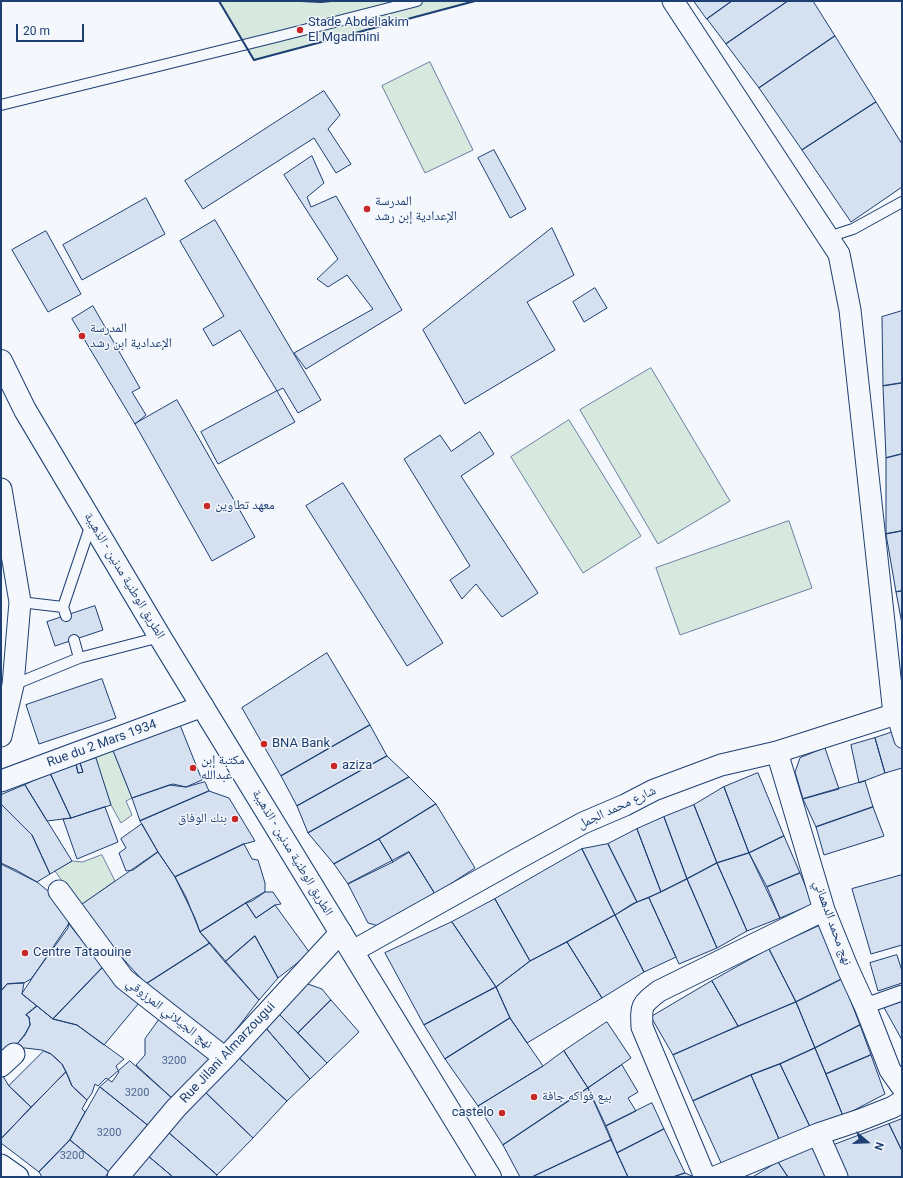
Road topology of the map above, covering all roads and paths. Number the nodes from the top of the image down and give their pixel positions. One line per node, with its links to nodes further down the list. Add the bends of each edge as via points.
1 (417, 1): 3 (lane)
2 (673, 1): 5 (street)
3 (1, 105)
4 (902, 202): 5 (lane, via 853,230)
5 (828, 237): 15 (street, via 839,254 850,310)
6 (1, 361): 8 (main road, الطريق الوطنية مدنين - الذهيبة, via 25,410)
7 (1, 489): 9 (street)
8 (92, 522): 9 (lane, via 65,612); 10 (main road, الطريق الوطنية مدنين - الذهيبة)
9 (20, 602): 13 (street)
10 (160, 637): 12 (lane); 14 (main road, الطريق الوطنية مدنين - الذهيبة)
11 (74, 640): 12 (lane)
12 (79, 658): 13 (lane)
13 (13, 685): 16 (street)
14 (203, 706): 19 (street, Rue du 2 Mars 1934); 22 (main road, الطريق الوطنية مدنين - الذهيبة)
15 (898, 713): 17 (street); 18 (street, شارع محمد الجمل)
16 (1, 736)
17 (902, 740)
18 (777, 752): 21 (street, نهج محمد الدهماني); 23 (street, شارع محمد الجمل, via 721,765 654,790 583,823)
19 (1, 781)
20 (58, 891): 26 (street, نهج الجيلاني المرزوقي, via 124,978)
21 (824, 910): 25 (street, نهج محمد الدهماني); 34 (street, via 659,991 644,1002 641,1011 642,1027)
22 (341, 932): 23 (main road, الطريق الوطنية مدنين - الذهيبة); 26 (street, Rue Jilani Almarzougui)
23 (353, 951): 33 (main road, الطريق الوطنية مدنين - الذهيبة)
24 (902, 993): 25 (street)
25 (865, 1006): 27 (street, نهج محمد الدهماني, via 890,1070)
26 (225, 1058): 32 (street, Rue Jilani Almarzougui, via 176,1108)
27 (902, 1087)
28 (902, 1101): 29 (street, via 860,1120)
29 (818, 1134): 35 (street); 36 (street)
30 (1, 1165): 31 (street)
31 (18, 1177)
32 (119, 1177)
33 (490, 1177)
34 (705, 1177)
35 (715, 1177)
36 (837, 1177)

